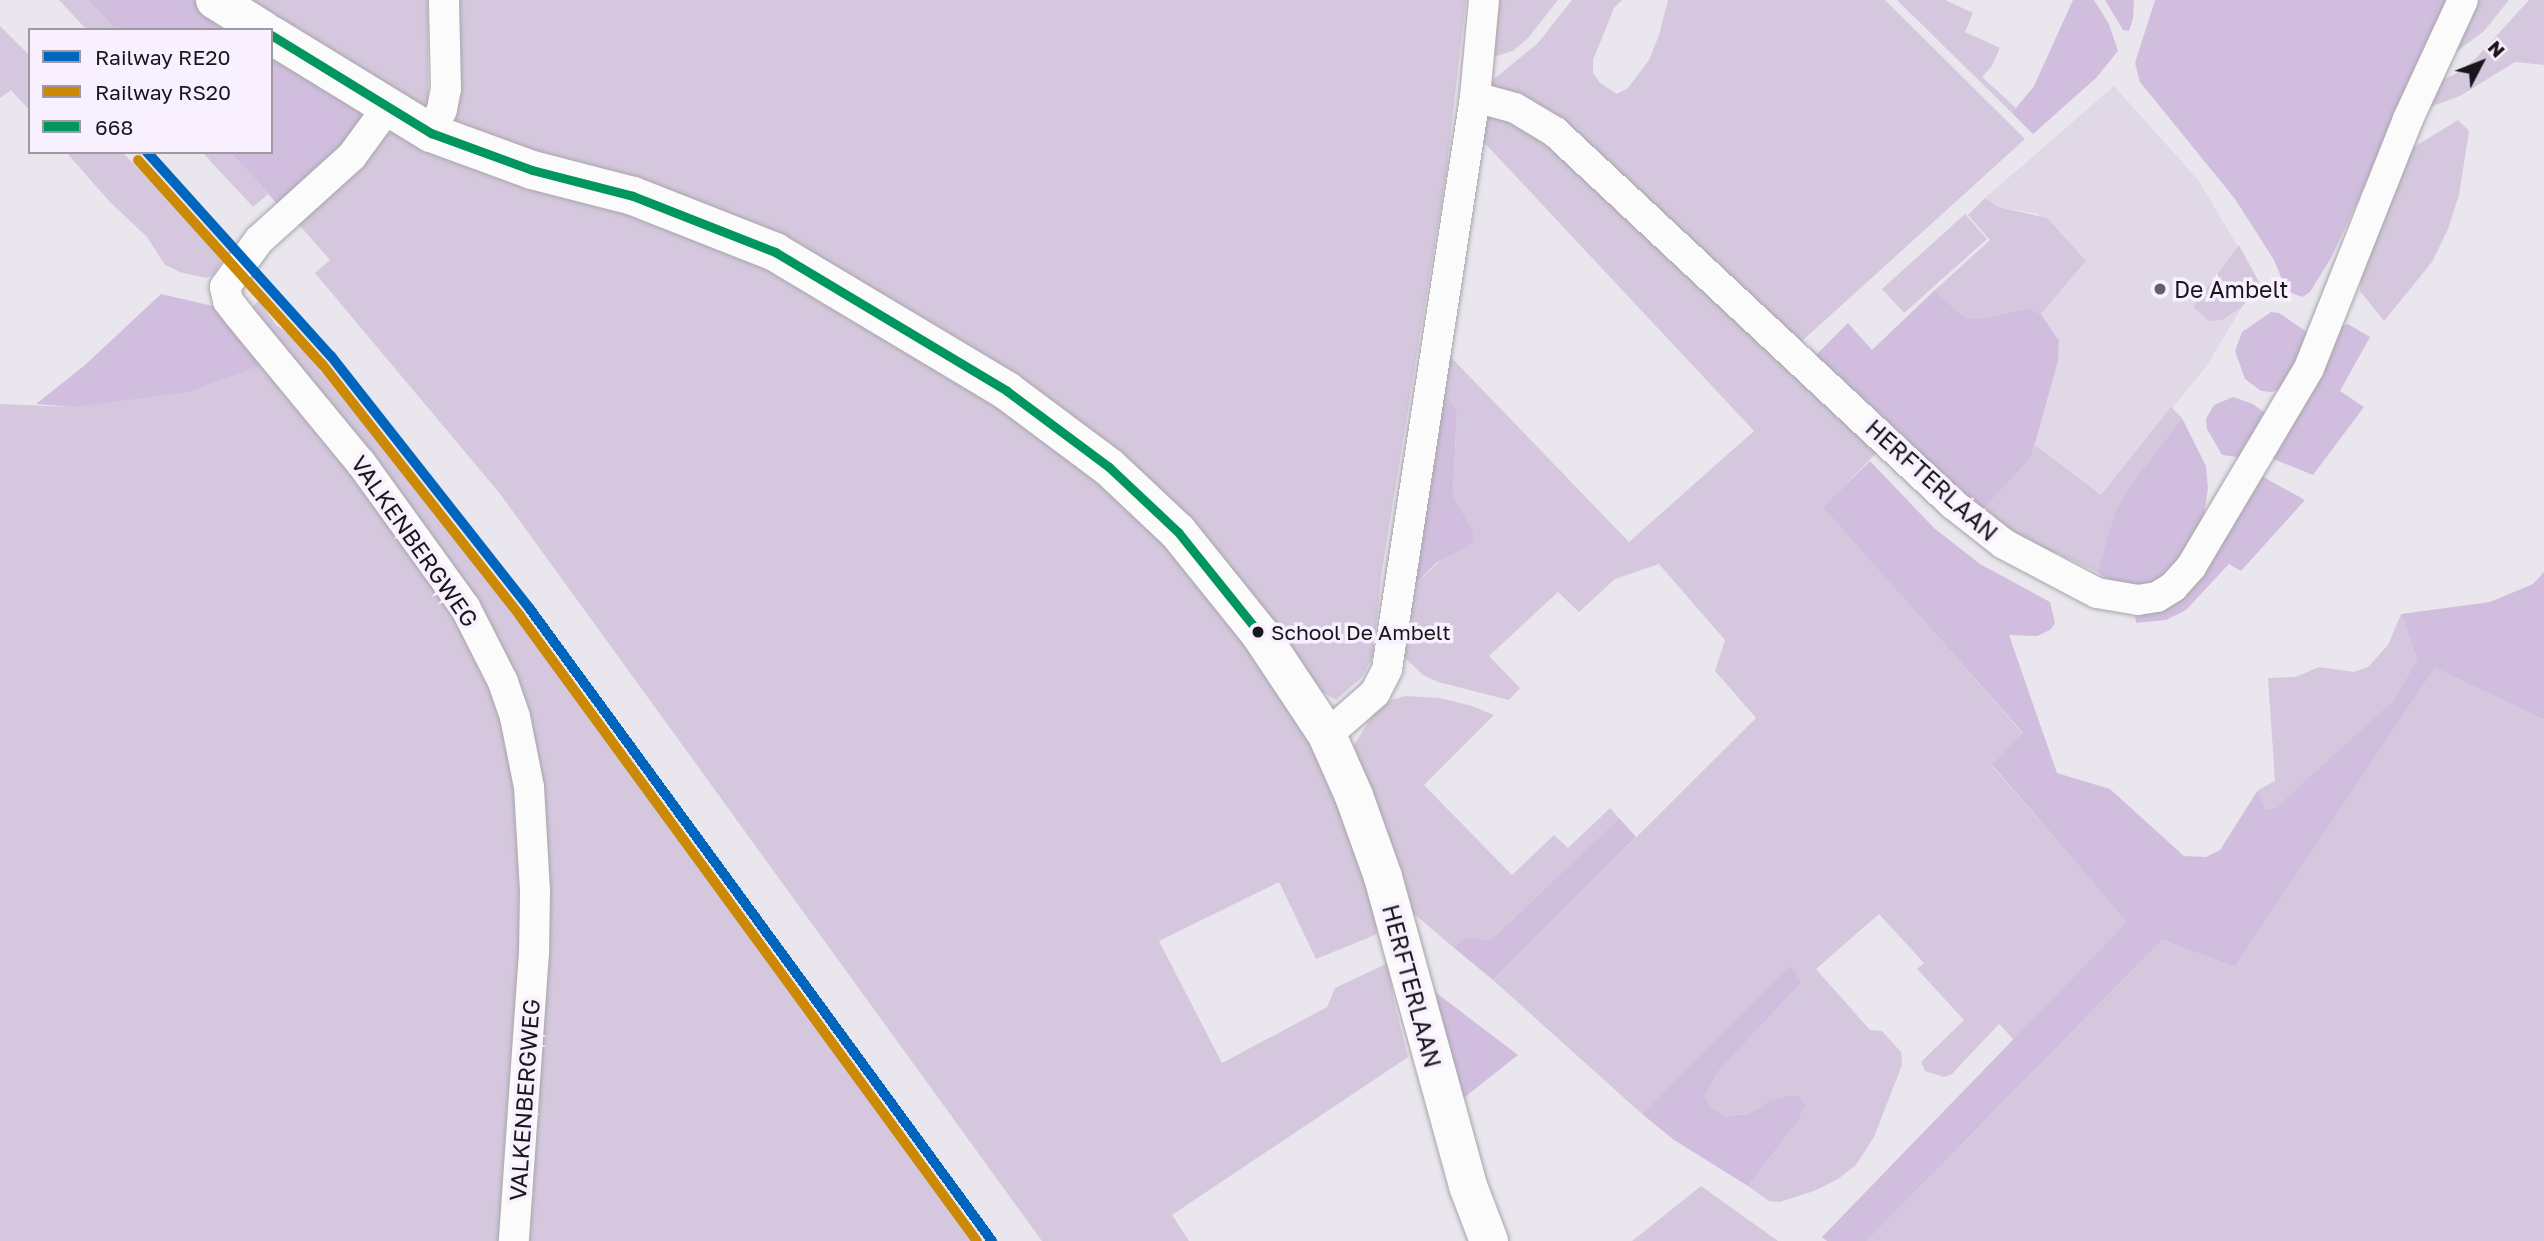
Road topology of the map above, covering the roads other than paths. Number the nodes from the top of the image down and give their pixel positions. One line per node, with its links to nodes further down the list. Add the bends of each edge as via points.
1 (215, 0): 5 (street)
2 (444, 0): 9 (street, via 446,89)
3 (1485, 0): 7 (street)
4 (2463, 0): 7 (street, HERFTERLAAN, via 2408,119 2309,368 2191,567 2157,597 2138,600 2097,593 2004,544 1953,504 1555,132 1515,107)
5 (260, 28)
6 (273, 36): 8 (street, HERFTERLAAN)
7 (1475, 97): 10 (street, via 1387,669 1375,694)
8 (387, 108): 9 (street, HERFTERLAAN); 11 (street, VALKENBERGWEG, via 352,156 259,240 225,287 228,301 361,463 465,607 503,682 515,717 529,787 535,891)
9 (430, 133): 10 (street, HERFTERLAAN, via 520,166 633,196 775,252 1007,391 1109,467 1178,532 1260,634)
10 (1327, 734): 12 (street, HERFTERLAAN, via 1383,877 1443,1101)
11 (514, 1241)
12 (1489, 1241)

